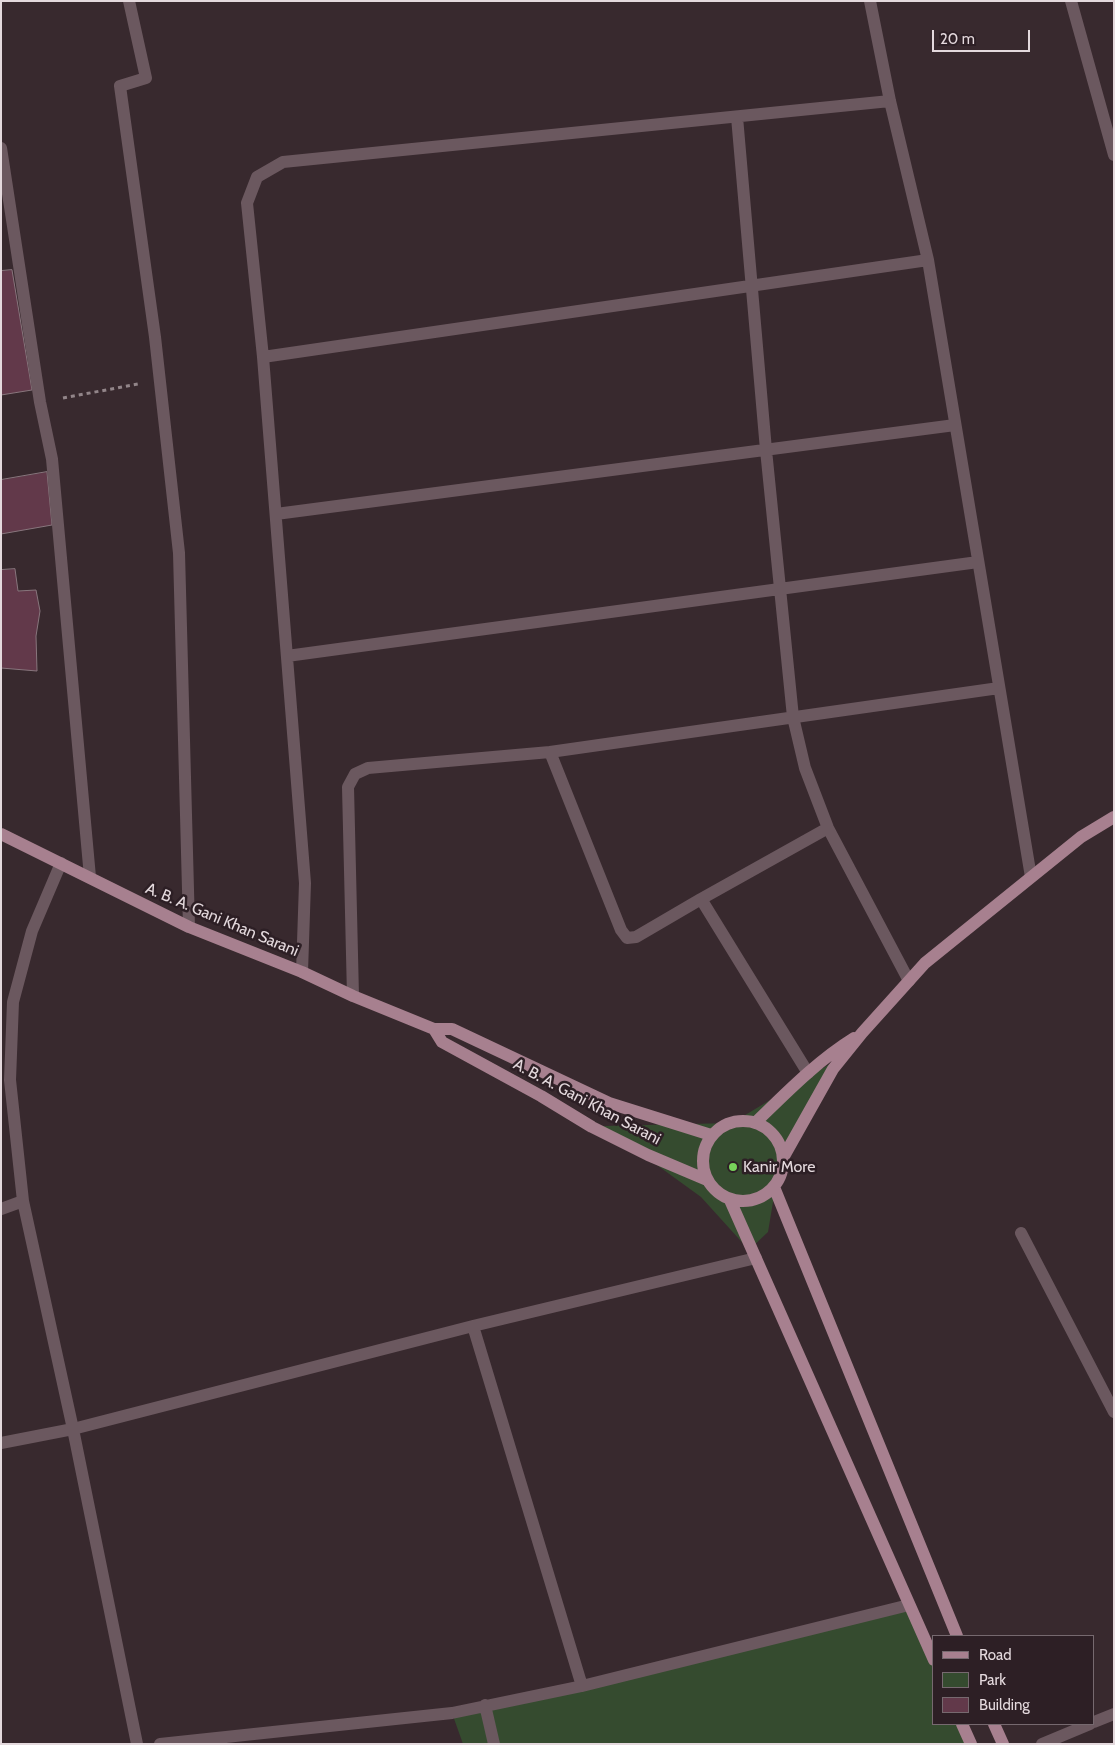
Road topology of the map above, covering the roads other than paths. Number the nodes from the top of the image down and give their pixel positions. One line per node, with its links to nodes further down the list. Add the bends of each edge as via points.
1 (129, 1): 27 (street, via 146,78 120,86 160,380 179,552)
2 (870, 1): 4 (street)
3 (1071, 1): 7 (street)
4 (890, 101): 5 (street); 8 (street)
5 (737, 117): 9 (street); 10 (street, via 283,162 256,177 247,203)
6 (1, 148): 25 (street, via 40,402 52,459)
7 (1114, 155)
8 (928, 260): 9 (street); 11 (street)
9 (752, 286): 10 (street); 12 (street)
10 (263, 357): 13 (street)
11 (955, 426): 12 (street); 14 (street)
12 (766, 450): 13 (street); 15 (street)
13 (276, 514): 16 (street)
14 (978, 562): 15 (street); 17 (street)
15 (781, 589): 16 (street); 18 (street)
16 (287, 656): 28 (street, via 305,882)
17 (1000, 688): 18 (street); 24 (street)
18 (793, 717): 19 (street); 21 (street, via 805,768)
19 (550, 752): 26 (street, via 627,938 636,938); 30 (street, via 368,768 355,774 348,788)
20 (1114, 817): 24 (main road, via 1081,837)
21 (828, 828): 26 (street); 29 (street)
22 (1, 834): 23 (main road, A. B. A. Gani Khan Sarani)
23 (61, 863): 25 (main road, A. B. A. Gani Khan Sarani); 40 (street, via 32,931 13,1002 10,1080)
24 (1031, 877): 29 (main road, via 924,963)
25 (90, 878): 27 (main road, A. B. A. Gani Khan Sarani)
26 (701, 899): 33 (street)
27 (189, 927): 28 (main road, A. B. A. Gani Khan Sarani)
28 (302, 972): 30 (main road, A. B. A. Gani Khan Sarani)
29 (909, 981): 32 (main road)
30 (353, 996): 31 (main road, A. B. A. Gani Khan Sarani)
31 (434, 1028): 35 (main road, A. B. A. Gani Khan Sarani, via 452,1029 609,1103); 37 (main road, A. B. A. Gani Khan Sarani, via 442,1042 592,1127)
32 (862, 1033): 33 (main road); 36 (main road, via 833,1069)
33 (808, 1073): 34 (main road)
34 (754, 1123): 35 (main road, via 739,1121 724,1126); 36 (main road, via 769,1130 778,1142)
35 (711, 1136): 37 (main road, via 704,1149 702,1165)
36 (783, 1158): 38 (main road, via 781,1173)
37 (706, 1180): 39 (main road)
38 (774, 1187): 39 (main road, via 761,1197 746,1201); 49 (main road)
39 (730, 1200): 43 (main road)
40 (23, 1201): 41 (street); 46 (street)
41 (1, 1209)
42 (1021, 1233): 45 (street)
43 (756, 1258): 44 (street); 48 (main road)
44 (473, 1326): 46 (street); 51 (street)
45 (1114, 1412)
46 (73, 1428): 47 (street); 58 (street)
47 (1, 1443)
48 (909, 1605): 50 (main road); 51 (street)
49 (957, 1635)
50 (932, 1656)
51 (582, 1686): 52 (street)
52 (485, 1705): 59 (street, via 452,1713); 60 (street)
53 (1114, 1714): 54 (street)
54 (1095, 1722)
55 (962, 1725): 61 (main road)
56 (994, 1725): 62 (main road)
57 (1088, 1725): 63 (street)
58 (137, 1744)
59 (160, 1744)
60 (494, 1744)
61 (971, 1744)
62 (1003, 1744)
63 (1042, 1744)

